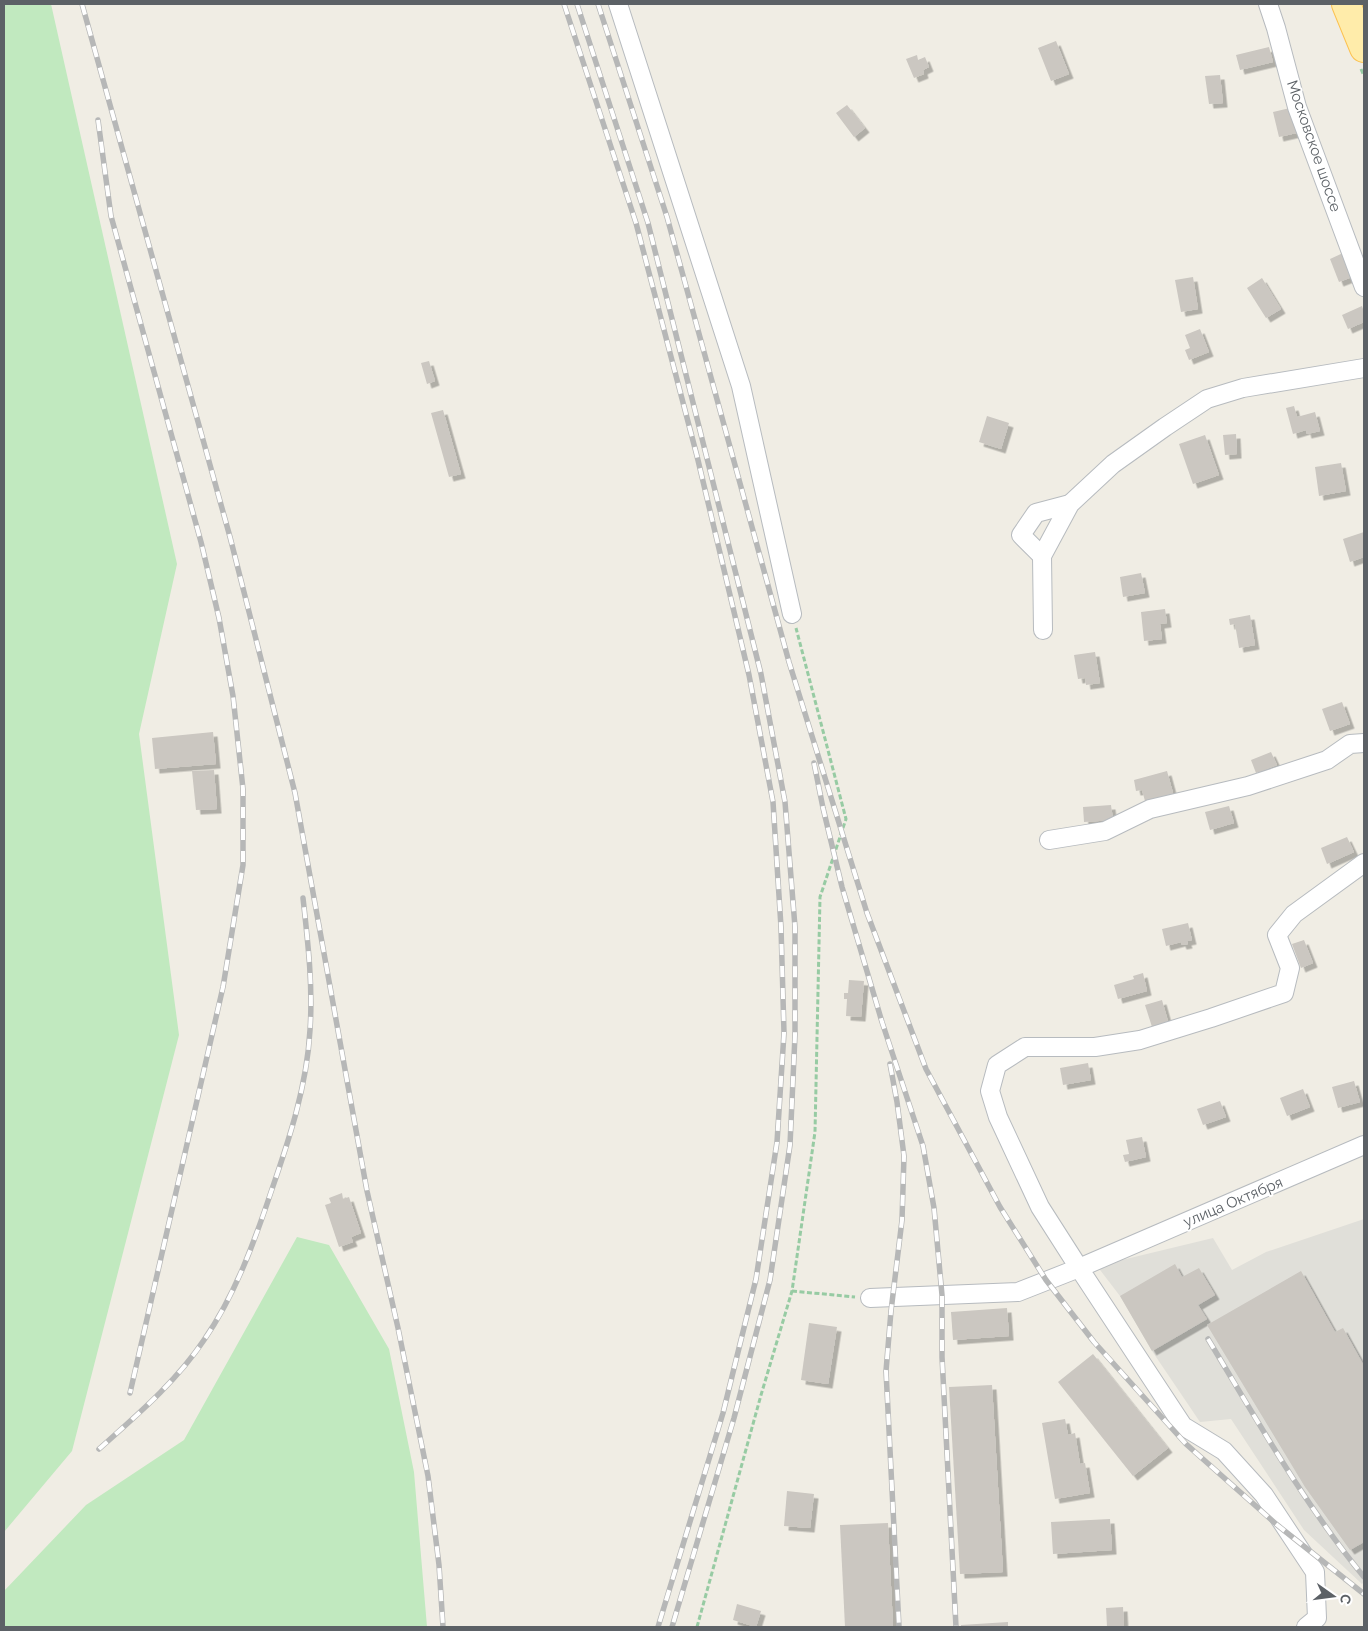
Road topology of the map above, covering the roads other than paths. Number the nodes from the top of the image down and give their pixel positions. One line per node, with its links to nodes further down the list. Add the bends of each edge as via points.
1 (618, 4): 9 (street, via 740,386)
2 (1268, 4): 5 (street, Московское шоссе, via 1297,107)
3 (1346, 4): 4 (main road)
4 (1364, 48)
5 (1364, 287)
6 (1364, 368): 7 (street, via 1243,388 1207,399 1114,464)
7 (1070, 504): 8 (street); 8 (street, via 1036,513 1022,535)
8 (1042, 556): 10 (street)
9 (792, 614)
10 (1043, 630)
11 (1364, 742): 12 (street, via 1350,744 1327,760 1248,786 1150,809 1105,831)
12 (1049, 840)
13 (1364, 863): 15 (street, via 1294,914 1278,935 1290,968 1284,992 1140,1040 1095,1047 1025,1047 997,1065 990,1091 998,1117 1040,1207)
14 (1364, 1145): 15 (street, улица Октября)
15 (1079, 1268): 16 (street, улица Октября, via 1018,1292); 17 (street, via 1183,1426 1224,1451 1264,1495 1316,1572 1317,1618)
16 (870, 1298)
17 (1306, 1627)

